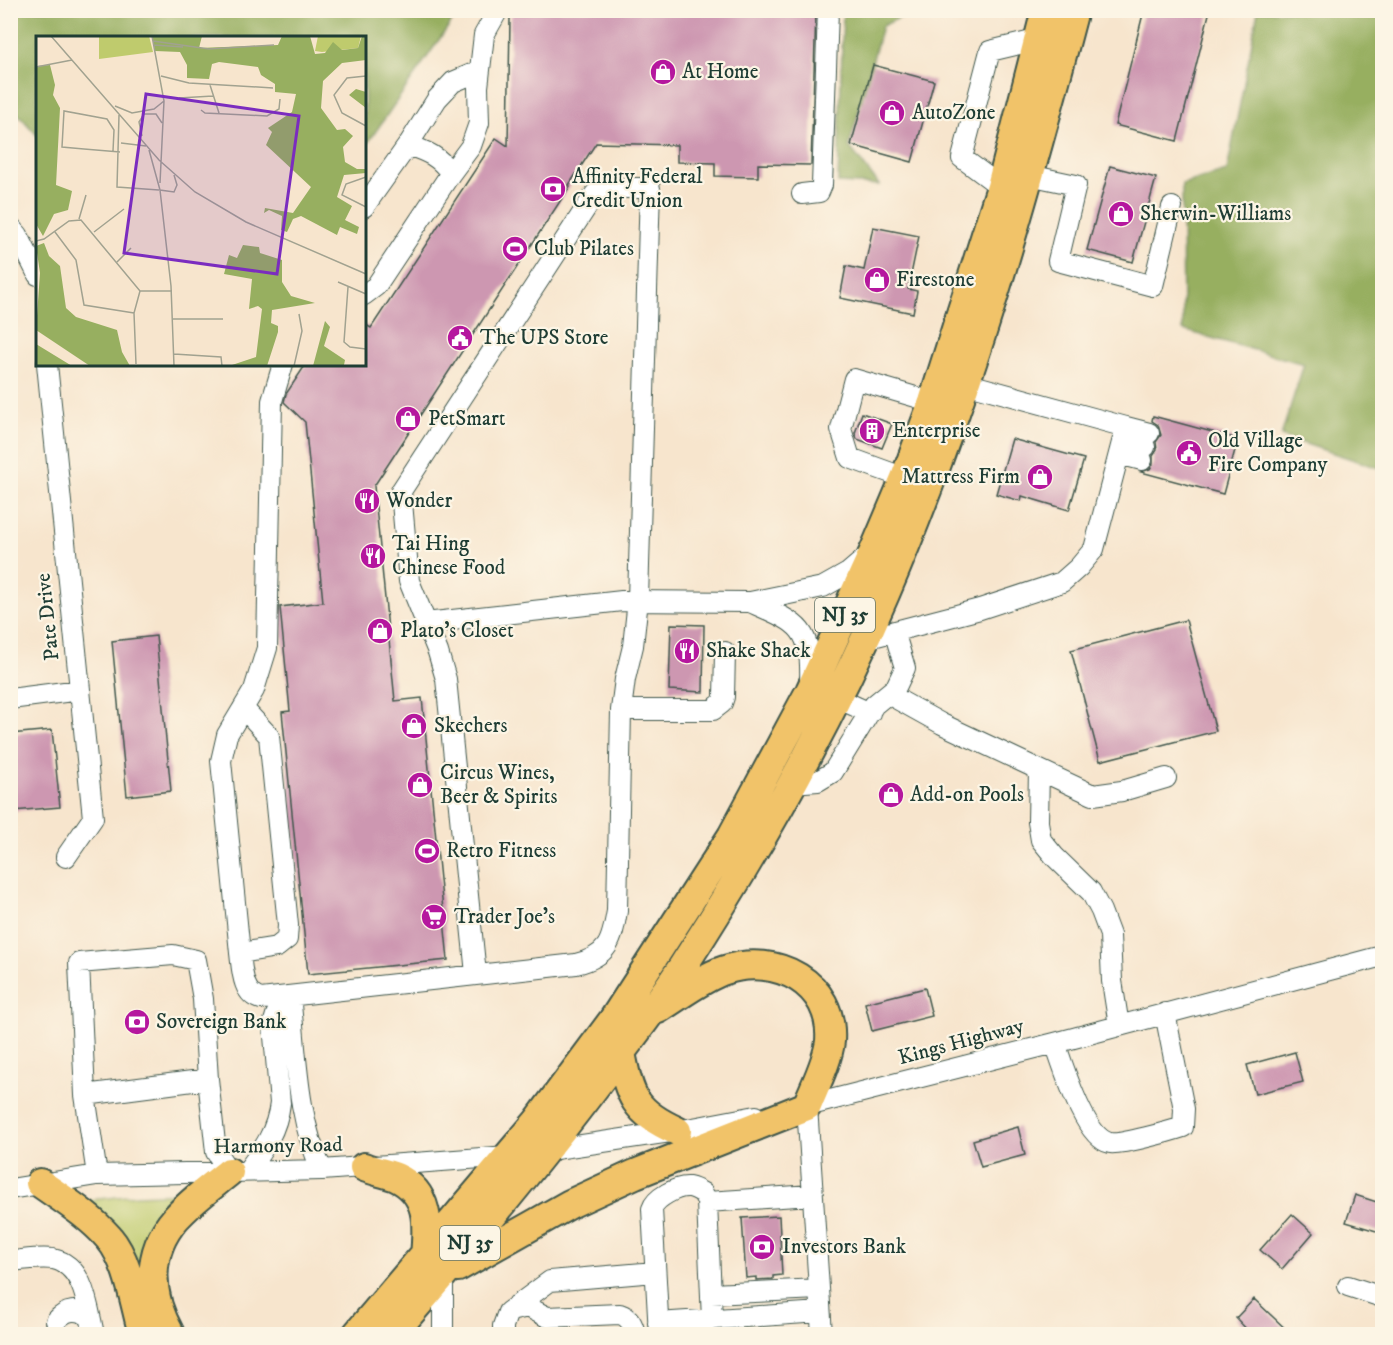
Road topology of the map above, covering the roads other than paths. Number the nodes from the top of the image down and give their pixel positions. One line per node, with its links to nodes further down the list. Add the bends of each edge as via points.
1 (498, 10): 6 (street, via 484,35)
2 (828, 10): 11 (street, via 822,185 819,192)
3 (1046, 10): 5 (highway, NJ 35)
4 (1074, 10): 9 (highway, NJ 35)
5 (1040, 39): 10 (highway, NJ 35); 10 (street, via 990,51 962,158)
6 (479, 71): 7 (street, via 453,82 436,99); 8 (street, via 479,123 471,146)
7 (408, 145): 8 (street, via 441,161); 12 (street)
8 (450, 173): 16 (street, via 376,286)
9 (1029, 175): 13 (street, via 1076,185 1058,261 1153,286); 19 (highway, NJ 35)
10 (1001, 187): 19 (highway, NJ 35)
11 (802, 194)
12 (366, 204)
13 (1172, 207)
14 (10, 226): 15 (street)
15 (36, 271)
16 (366, 294)
17 (47, 366): 29 (street, Pate Drive)
18 (282, 366): 33 (street, via 272,401 267,648 254,690)
19 (946, 387): 20 (street); 21 (highway, NJ 35); 21 (street, via 854,379 841,429 850,458); 27 (highway, NJ 35, via 943,450)
20 (1123, 441): 20 (street, via 1145,447); 26 (street, via 1094,549 1062,582)
21 (905, 478): 22 (highway, NJ 35)
22 (875, 549): 24 (street, via 848,573 823,587); 30 (highway, NJ 35)
23 (638, 600): 24 (street); 25 (street); 25 (street, via 650,188 609,188 595,194 401,491 409,581); 34 (street)
24 (750, 602): 30 (street, via 787,618 803,633)
25 (425, 624): 42 (street, via 446,679)
26 (894, 631): 27 (street); 31 (street, via 905,668)
27 (865, 639): 30 (highway, NJ 35)
28 (725, 652): 34 (street, via 724,697 713,710)
29 (80, 690): 32 (street); 39 (street, Pate Drive, via 93,818)
30 (823, 694): 35 (street); 38 (highway, NJ 35); 54 (highway, NJ 35, via 619,1010)
31 (888, 694): 35 (street); 36 (street)
32 (10, 699)
33 (243, 708): 40 (street, via 227,735 221,761); 40 (street, via 269,736 288,925 287,939 277,947)
34 (621, 710): 42 (street, via 617,911 612,940 587,961)
35 (870, 713): 38 (street, via 833,772 818,782)
36 (1039, 770): 37 (street, via 1093,795); 46 (street, via 1041,840 1091,892 1101,911 1110,935)
37 (1166, 778)
38 (792, 783): 45 (highway, NJ 35, via 724,900)
39 (66, 857)
40 (240, 953): 43 (street, via 243,975 254,997)
41 (1383, 956): 44 (street, Kings Highway)
42 (476, 974): 43 (street)
43 (290, 996): 56 (street, via 304,1121); 57 (street, via 273,1025 279,1116 267,1144)
44 (1165, 1013): 46 (street, Kings Highway); 47 (street, via 1184,1110 1183,1127 1164,1134 1110,1143 1101,1138 1076,1103)
45 (649, 1014): 48 (highway, NJ 35); 51 (highway, via 724,970 746,965 772,966 789,972 817,995 830,1026 828,1049)
46 (1119, 1026): 47 (street, Kings Highway)
47 (1055, 1043): 51 (street, Kings Highway)
48 (621, 1052): 52 (highway, via 637,1104); 53 (highway, NJ 35)
49 (208, 1079): 50 (street); 50 (street, via 203,999 196,960 173,955 79,963); 57 (street, via 216,1152)
50 (85, 1095): 58 (street)
51 (807, 1106): 52 (street, Kings Highway); 61 (street); 64 (highway, via 635,1174)
52 (677, 1131): 53 (street, Kings Highway)
53 (547, 1151): 54 (street, Harmony Road); 64 (highway, NJ 35)
54 (508, 1156): 55 (street, Harmony Road); 64 (highway, NJ 35)
55 (364, 1167): 56 (street, Harmony Road); 64 (highway, via 396,1177 416,1194 427,1216)
56 (322, 1170): 57 (street, Harmony Road)
57 (238, 1171): 58 (street, Harmony Road); 78 (highway, via 176,1217 162,1239 155,1261 155,1297)
58 (97, 1175): 59 (street, Harmony Road)
59 (40, 1183): 60 (street, Harmony Road); 77 (highway, via 110,1239 126,1272)
60 (10, 1189)
61 (812, 1195): 62 (street); 66 (street)
62 (707, 1202): 65 (street, via 703,1193 686,1187 653,1204); 68 (street)
63 (10, 1261): 74 (street, via 49,1259 67,1265 81,1284)
64 (434, 1265): 76 (highway, NJ 35); 79 (highway, NJ 35); 80 (street)
65 (655, 1272): 70 (street, via 550,1281); 75 (street)
66 (818, 1284): 68 (street); 71 (street)
67 (1348, 1286): 69 (street)
68 (711, 1290): 72 (street)
69 (1383, 1298)
70 (508, 1312): 81 (street); 82 (street, via 528,1307 547,1317 620,1314 632,1322)
71 (820, 1312): 72 (street); 83 (street)
72 (712, 1320): 75 (street)
73 (56, 1321): 74 (street, via 64,1314 79,1311)
74 (92, 1326)
75 (658, 1329)
76 (357, 1333)
77 (143, 1335)
78 (170, 1335)
79 (393, 1335)
80 (443, 1335)
81 (503, 1335)
82 (635, 1335)
83 (822, 1335)

